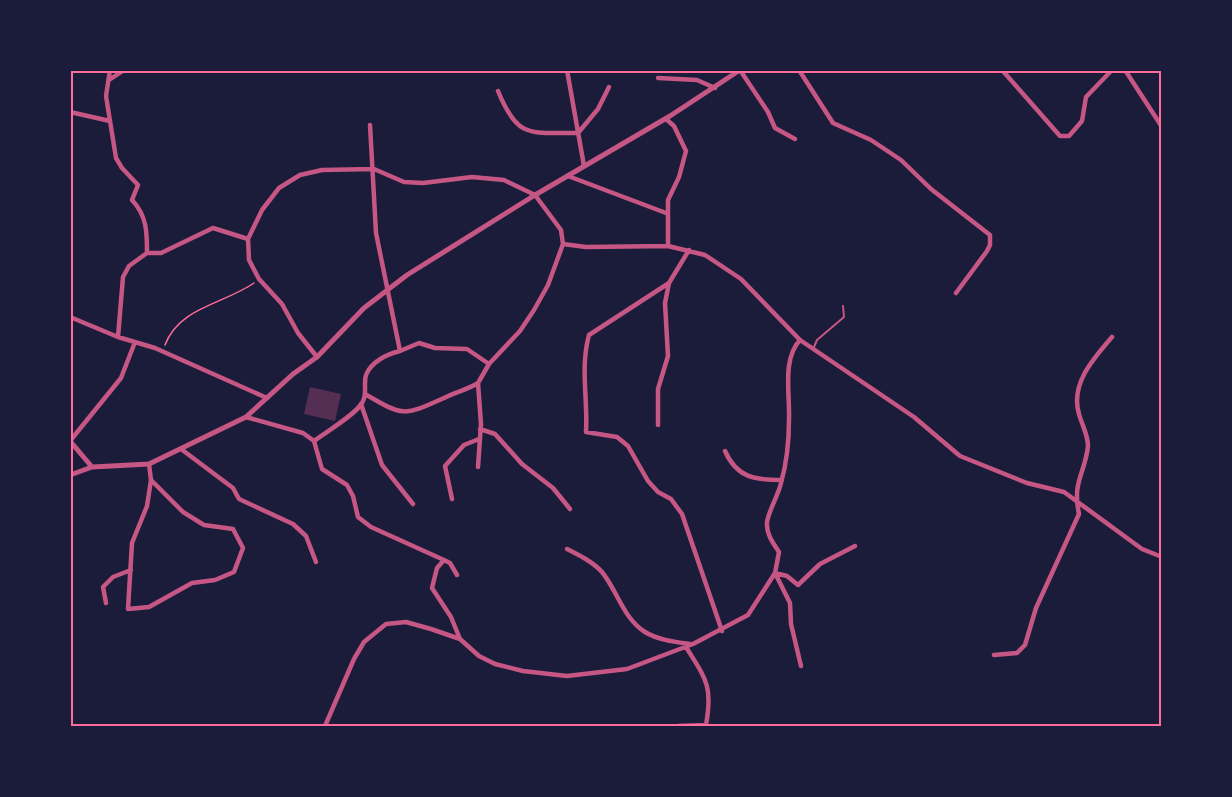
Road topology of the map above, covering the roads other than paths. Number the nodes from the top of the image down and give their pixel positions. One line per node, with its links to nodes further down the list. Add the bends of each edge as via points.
1 (110, 70): 12 (street)
2 (124, 70): 12 (street)
3 (137, 70): 4 (street)
4 (172, 70)
5 (567, 70): 21 (street)
6 (740, 70): 14 (street); 22 (street, via 775,128)
7 (799, 70): 35 (street, via 833,123 872,140 901,160 990,235 987,251)
8 (1002, 70): 9 (street, via 1060,136 1069,136 1082,120 1086,97)
9 (1112, 70)
10 (1125, 70): 20 (street)
11 (658, 78): 14 (street, via 697,80)
12 (109, 80): 18 (street, via 106,96)
13 (609, 87): 21 (street, via 598,109)
14 (715, 88): 17 (street)
15 (498, 91): 21 (street, via 509,117 519,128)
16 (70, 112): 18 (street)
17 (666, 118): 23 (street); 27 (street, via 686,151)
18 (110, 122): 32 (street, via 116,158 138,185 132,200 142,210)
19 (370, 125): 24 (street)
20 (1161, 127)
21 (578, 132): 23 (street)
22 (795, 139)
23 (584, 166): 25 (street)
24 (374, 169): 26 (street, via 404,182 472,177 504,180); 28 (street, via 300,174 279,188 262,210); 34 (street, via 376,233)
25 (568, 176): 26 (street); 27 (street)
26 (536, 195): 29 (street, via 561,230); 34 (street)
27 (666, 213): 30 (street)
28 (248, 239): 32 (street, via 213,228 161,253); 44 (street, via 249,260 259,279 282,304)
29 (563, 244): 30 (street); 45 (street, via 534,310)
30 (668, 246): 31 (street)
31 (689, 250): 33 (street); 40 (street, via 705,255 741,279)
32 (147, 253): 38 (street, via 129,266 123,277)
33 (669, 283): 51 (street, via 665,303 668,356 658,389); 77 (street, via 589,335 583,377 586,432 617,437 628,446 648,481 671,499 682,514)
34 (388, 291): 43 (street); 44 (street, via 364,308)
35 (956, 293)
36 (843, 306): 42 (lane, via 844,317 817,340)
37 (70, 317): 38 (street)
38 (118, 337): 41 (street)
39 (1112, 337): 64 (street, via 1090,362 1077,390 1075,403 1088,446)
40 (800, 340): 42 (street); 63 (street, via 788,363 789,423)
41 (135, 342): 48 (street); 54 (street, via 122,378)
42 (813, 350): 64 (street, via 914,417 960,456)
43 (400, 351): 45 (street, via 418,343 467,350); 47 (street, via 387,354 366,375)
44 (317, 357): 48 (street)
45 (489, 364): 46 (street)
46 (478, 383): 47 (street, via 419,410 405,412); 52 (street)
47 (365, 394): 49 (street)
48 (267, 398): 50 (street)
49 (362, 404): 55 (street); 66 (street, via 382,465)
50 (246, 417): 55 (street, via 303,433); 56 (street)
51 (658, 424)
52 (480, 429): 53 (street); 67 (street, via 495,434)
53 (479, 439): 60 (street); 65 (street, via 464,445 445,466)
54 (70, 441): 59 (street)
55 (314, 441): 71 (street, via 322,469 347,485 358,517)
56 (181, 449): 58 (street); 72 (street, via 232,488 239,499 293,524 306,536)
57 (725, 451): 63 (street, via 738,472 748,477)
58 (149, 464): 59 (street); 62 (street)
59 (92, 467): 61 (street)
60 (478, 467)
61 (70, 475)
62 (151, 480): 73 (street, via 147,506 132,543); 73 (street, via 183,512 204,525 233,529 243,548 234,572 192,583 149,607 128,609)
63 (782, 480): 74 (street, via 767,522 768,536 779,552)
64 (1075, 498): 70 (street, via 1142,549); 81 (street, via 1079,514 1036,608 1025,645 1017,653)
65 (452, 499)
66 (413, 504)
67 (570, 509)
68 (855, 546): 74 (street, via 820,564 798,585)
69 (567, 549): 79 (street, via 602,572 620,604 646,633)
70 (1161, 557)
71 (444, 560): 75 (street); 78 (street, via 437,568 432,588)
72 (316, 562)
73 (131, 570): 76 (street, via 113,577 103,587)
74 (775, 573): 77 (street, via 748,615); 82 (street, via 790,603 790,624)
75 (457, 575)
76 (106, 603)
77 (722, 631): 79 (street)
78 (460, 639): 80 (street, via 495,664 567,676 627,669); 83 (street, via 406,622 386,624 364,642 354,658)
79 (693, 644): 80 (street)
80 (686, 646): 84 (street, via 707,680 708,711 706,725)
81 (994, 655)
82 (801, 666)
83 (325, 726)
84 (678, 726)

